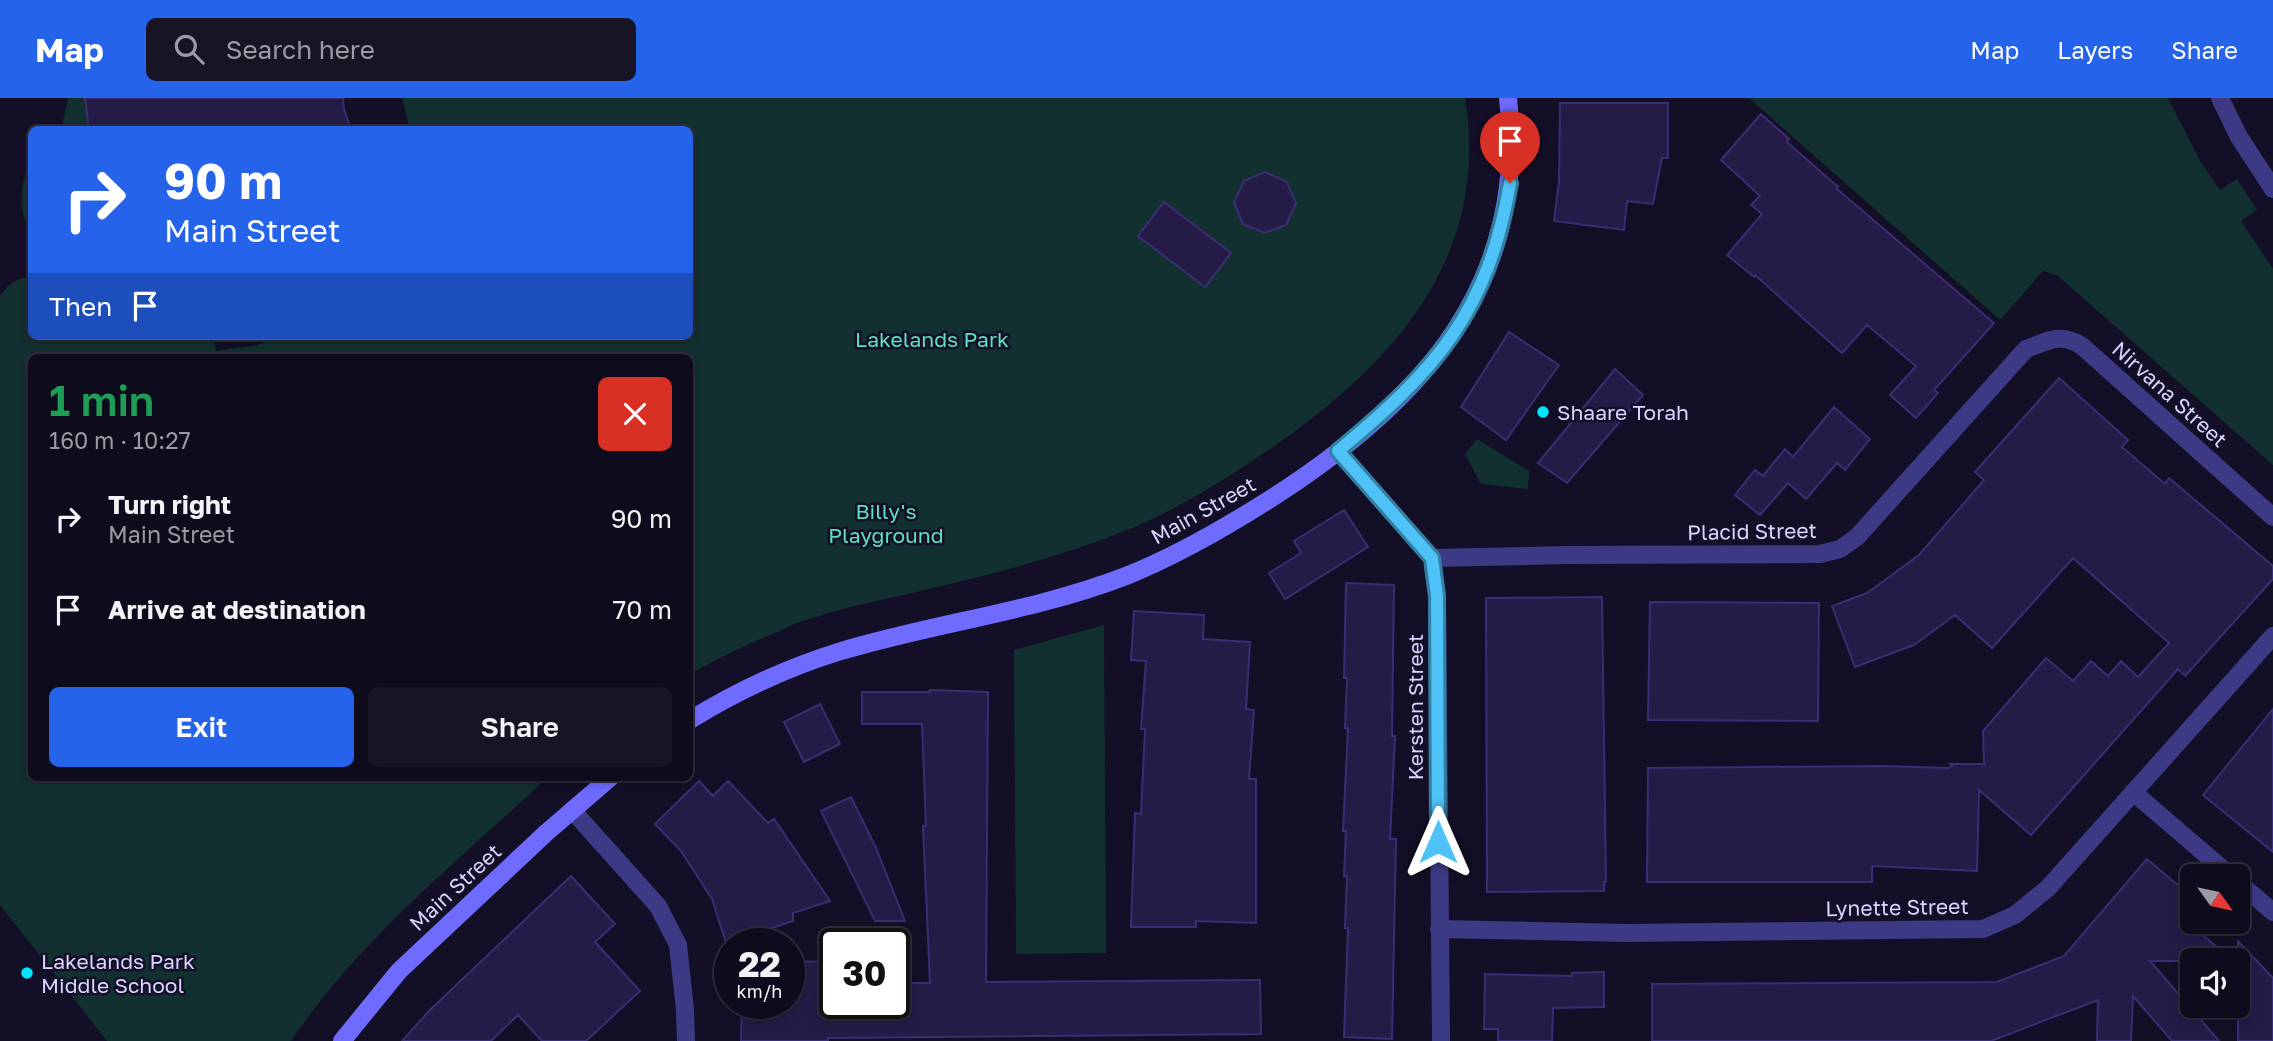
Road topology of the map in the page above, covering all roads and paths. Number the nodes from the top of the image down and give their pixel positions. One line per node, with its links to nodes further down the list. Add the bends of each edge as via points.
1 (1508, 98): 5 (street, Main Street, via 1510,183 1489,270 1473,304 1427,369)
2 (2220, 98): 3 (street, via 2239,137)
3 (2272, 182)
4 (2026, 349): 6 (street, Nirvana Street, via 2051,339 2071,339 2082,346); 7 (street, Placid Street, via 1857,537 1840,549 1820,554)
5 (1338, 451): 7 (street); 9 (street, Main Street, via 1210,536 1126,575 1049,601 837,652 737,694)
6 (2273, 517)
7 (1432, 558): 16 (street, Kersten Street, via 1437,596)
8 (2273, 636): 11 (street, Lynette Street)
9 (693, 718)
10 (606, 781): 12 (street, Main Street)
11 (2133, 792): 13 (street); 16 (street, Lynette Street, via 2048,888 2015,915 1983,929 1640,933)
12 (572, 810): 17 (street, Main Street, via 399,971); 18 (street, via 658,906 678,945)
13 (2217, 864)
14 (2250, 892): 15 (street)
15 (2273, 912)
16 (1439, 929): 19 (street, Kersten Street)
17 (342, 1041)
18 (685, 1041)
19 (1441, 1041)

